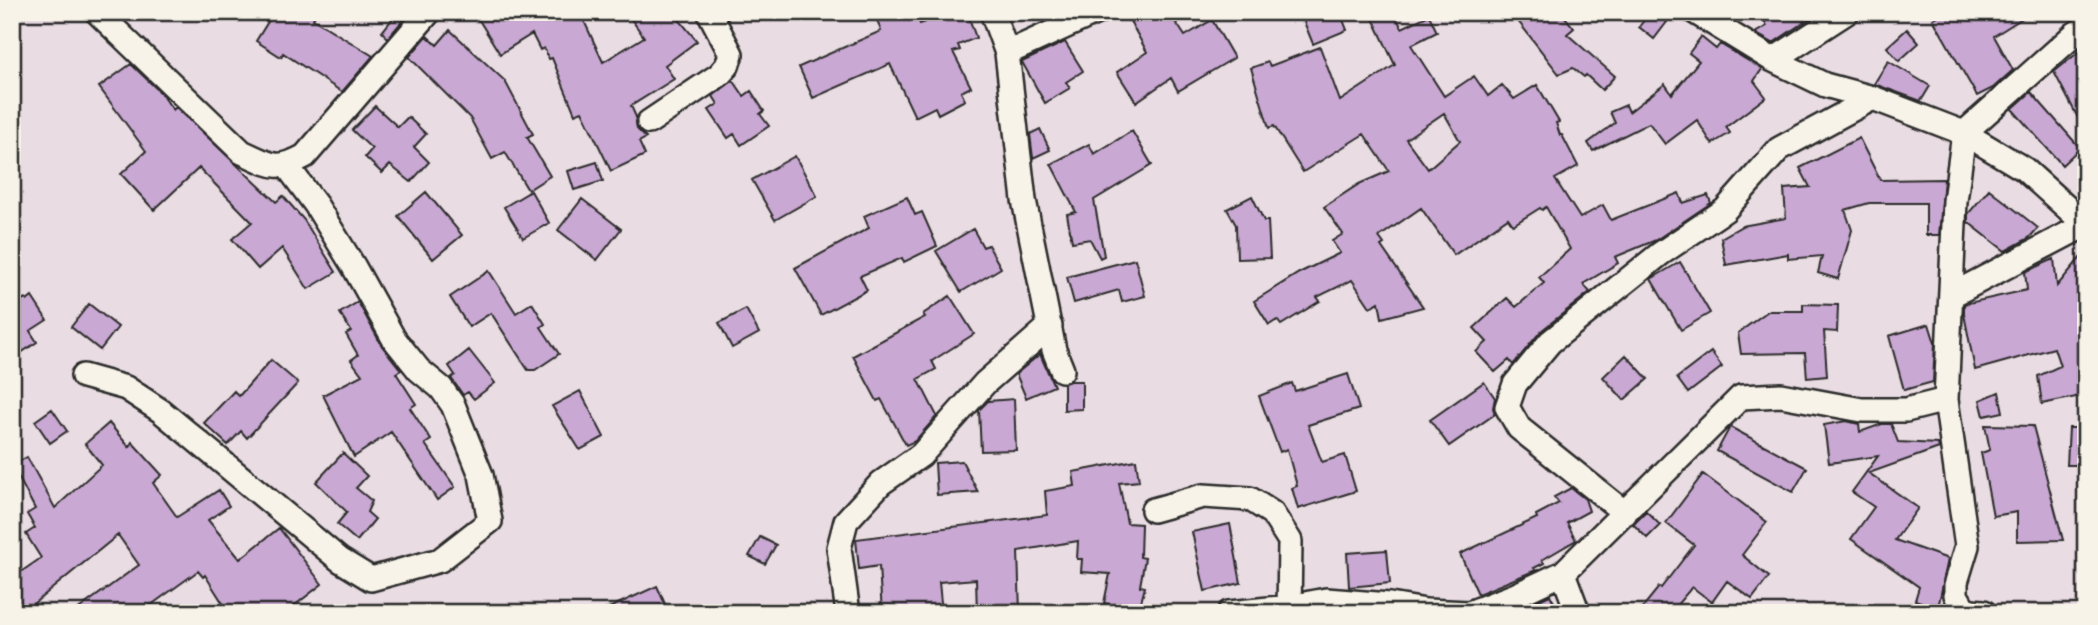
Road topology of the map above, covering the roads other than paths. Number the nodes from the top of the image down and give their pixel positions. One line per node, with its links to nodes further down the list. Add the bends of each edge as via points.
1 (97, 12): 14 (street, via 242,152 272,166)
2 (429, 12): 14 (street, via 305,156)
3 (709, 12): 12 (street, via 731,54 727,66)
4 (992, 12): 9 (street)
5 (1097, 12): 9 (street)
6 (1695, 12): 10 (street)
7 (1847, 12): 10 (street)
8 (2086, 27): 13 (street)
9 (1007, 53): 17 (street, via 1024,200)
10 (1773, 60): 11 (street, via 1825,85)
11 (1873, 98): 13 (street); 22 (street, via 1779,149 1726,210 1660,254 1550,342 1516,384 1507,407 1518,428)
12 (649, 122)
13 (1964, 133): 15 (street, via 2024,169); 16 (street, via 1955,201)
14 (287, 166): 19 (street, via 316,205 394,339 453,405 481,475 490,521 440,560 371,579 340,560 161,411 126,388)
15 (2086, 225): 16 (street)
16 (1952, 295): 20 (street)
17 (1050, 326): 18 (street); 26 (street, via 985,383 921,455 881,483 846,521 839,548)
18 (1062, 370)
19 (83, 376)
20 (1946, 400): 22 (street, via 1906,410 1862,410 1782,395 1741,397); 25 (street, via 1967,546 1956,595 1963,607)
21 (1153, 509): 24 (street, via 1203,496 1250,499 1272,513 1290,541)
22 (1625, 513): 23 (street)
23 (1563, 573): 24 (street, via 1469,612 1326,600); 28 (street)
24 (1289, 610): 27 (street)
25 (1984, 612)
26 (848, 613)
27 (1228, 613)
28 (1578, 613)

